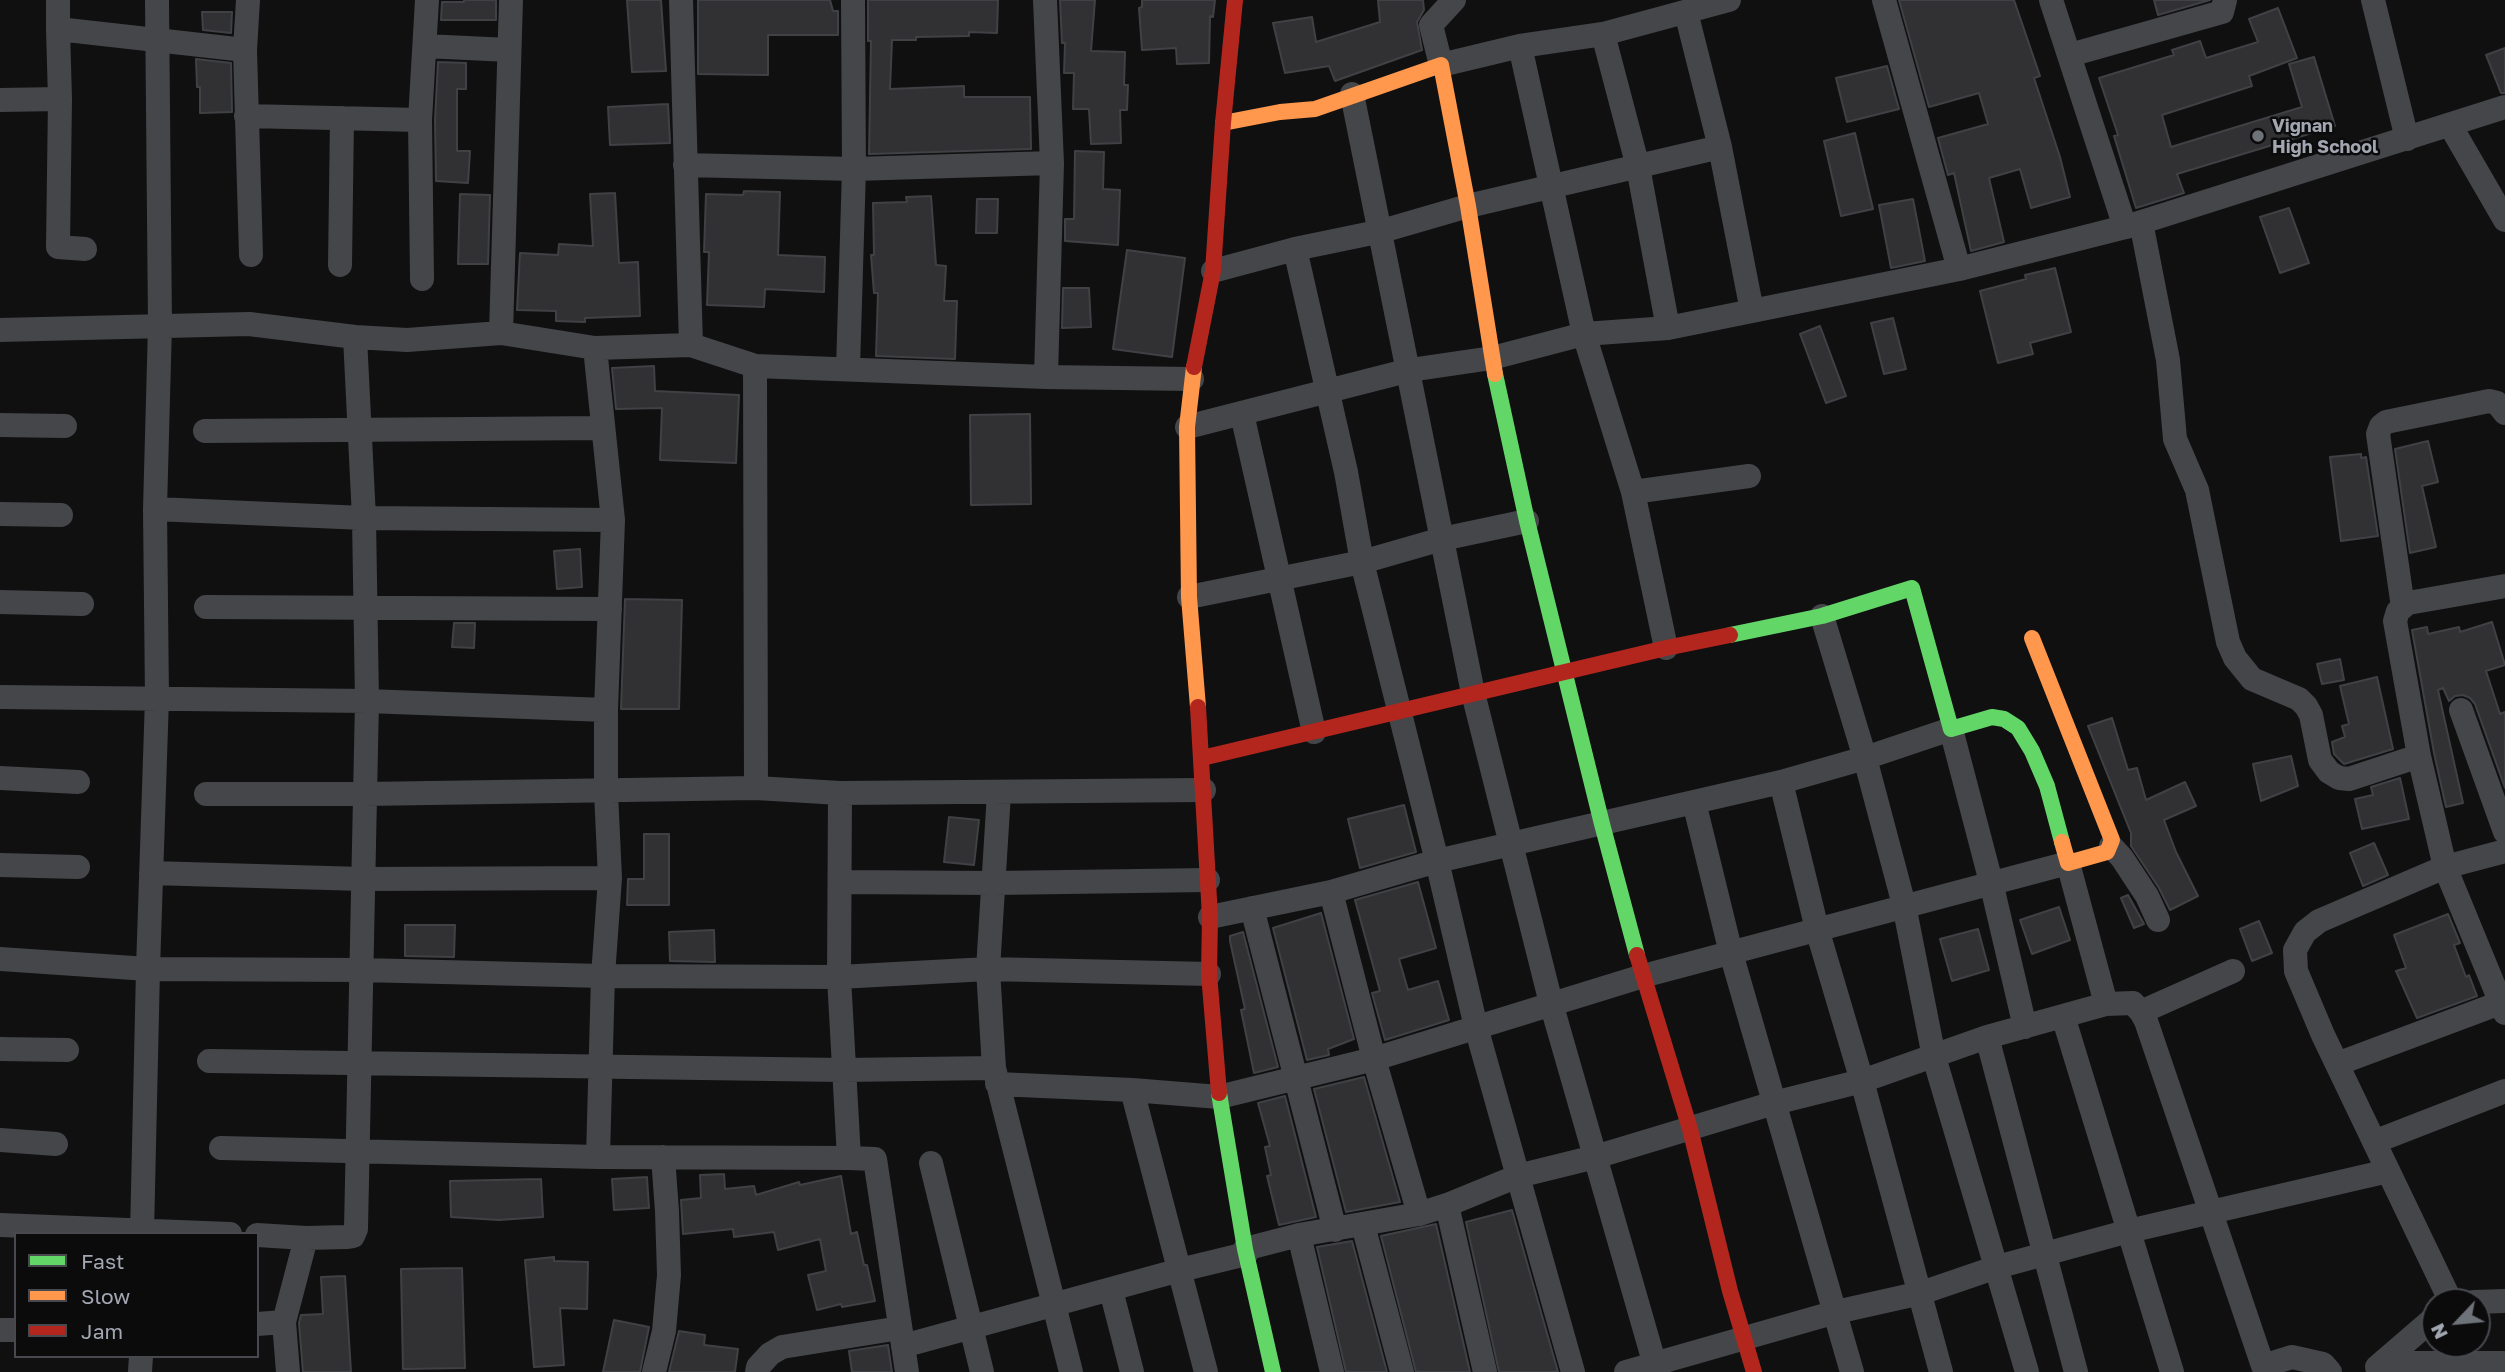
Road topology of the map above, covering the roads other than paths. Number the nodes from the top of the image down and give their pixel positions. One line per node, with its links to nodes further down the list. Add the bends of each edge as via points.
1 (58, 0): 17 (street)
2 (157, 0): 19 (street)
3 (248, 0): 22 (street)
4 (427, 0): 20 (street)
5 (511, 0): 23 (street)
6 (681, 0): 38 (street)
7 (853, 0): 40 (street)
8 (1045, 0): 37 (street)
9 (1234, 0): 33 (street)
10 (1454, 0): 25 (street, via 1431,25)
11 (1884, 0): 50 (street)
12 (2051, 0): 24 (street)
13 (2225, 0): 24 (street, via 2222,12)
14 (2373, 0): 35 (street)
15 (1716, 1): 16 (street)
16 (1686, 12): 18 (street); 36 (street)
17 (58, 30): 19 (street); 27 (street)
18 (1603, 34): 21 (street); 39 (street)
19 (156, 41): 22 (street); 54 (street)
20 (425, 46): 23 (street); 32 (street)
21 (1520, 47): 25 (street); 41 (street)
22 (245, 50): 30 (street)
23 (509, 50): 57 (street)
24 (2070, 55): 44 (street)
25 (1441, 65): 26 (street); 42 (street)
26 (1352, 94): 33 (street, via 1315,109); 45 (street)
27 (60, 99): 28 (street); 46 (street, via 58,247)
28 (0, 100)
29 (2505, 107): 34 (street)
30 (246, 116): 31 (street); 48 (street)
31 (342, 118): 32 (street); 49 (street)
32 (420, 120): 52 (street)
33 (1223, 122): 51 (street)
34 (2450, 125): 35 (street); 43 (street)
35 (2407, 139): 44 (street)
36 (1720, 147): 39 (street); 53 (street)
37 (1052, 163): 40 (street); 66 (street)
38 (685, 165): 40 (street); 60 (street)
39 (1638, 167): 41 (street); 55 (street)
40 (855, 169): 64 (street)
41 (1552, 186): 42 (street); 58 (street)
42 (1468, 206): 45 (street); 62 (street)
43 (2505, 220)
44 (2133, 224): 50 (street); 109 (street, via 2168,360 2175,439 2197,490 2235,658 2252,679 2306,706 2320,760 2339,778 2349,779)
45 (1382, 231): 47 (street); 65 (street)
46 (85, 249)
47 (1295, 249): 51 (street); 68 (street)
48 (251, 255)
49 (340, 265)
50 (1959, 269): 53 (street)
51 (1213, 271): 67 (street)
52 (422, 279)
53 (1752, 311): 55 (street)
54 (160, 325): 56 (street); 59 (street, via 249,324); 79 (street)
55 (1668, 328): 58 (street)
56 (0, 330)
57 (501, 333): 59 (street, via 407,340); 61 (street)
58 (1584, 334): 62 (street); 78 (street)
59 (355, 337): 75 (street)
60 (691, 345): 61 (street); 63 (street)
61 (595, 348): 74 (street)
62 (1492, 358): 65 (street); 84 (street)
63 (755, 366): 64 (street); 115 (street)
64 (848, 369): 66 (street)
65 (1410, 370): 68 (street); 85 (street)
66 (1045, 377): 67 (street)
67 (1192, 379): 73 (street)
68 (1326, 392): 70 (street); 86 (street)
69 (2505, 413): 93 (street, via 2489,401 2381,426 2378,434)
70 (1242, 414): 73 (street); 87 (street)
71 (0, 425): 72 (street)
72 (65, 426)
73 (1187, 427): 89 (street)
74 (603, 428): 75 (street); 83 (street)
75 (360, 429): 76 (street); 82 (street)
76 (205, 431)
77 (1749, 476): 78 (street)
78 (1633, 492): 98 (street)
79 (156, 509): 82 (street); 102 (street)
80 (0, 514): 81 (street)
81 (61, 515)
82 (364, 518): 83 (street); 94 (street)
83 (613, 520): 95 (street)
84 (1527, 521): 85 (street); 99 (street)
85 (1442, 540): 86 (street); 100 (street)
86 (1362, 562): 87 (street); 106 (street)
87 (1278, 580): 89 (street); 108 (street)
88 (2505, 586): 93 (street)
89 (1189, 597): 110 (street)
90 (0, 602): 91 (street)
91 (82, 604)
92 (206, 607): 94 (street)
93 (2403, 607): 109 (street, via 2395,621)
94 (366, 608): 95 (street); 103 (street)
95 (610, 609): 104 (street)
96 (1822, 616): 98 (street); 107 (street, via 1912,588); 111 (street)
97 (2032, 638): 126 (street)
98 (1666, 648): 99 (street)
99 (1565, 673): 100 (street); 123 (street)
100 (1473, 693): 106 (street); 125 (street)
101 (0, 697): 102 (street)
102 (157, 698): 103 (street); 133 (street)
103 (367, 701): 104 (street); 121 (street)
104 (606, 710): 117 (street)
105 (2461, 710): 124 (street)
106 (1399, 712): 108 (street); 128 (street)
107 (1951, 729): 111 (street); 129 (street, via 1992,718 2018,728 2047,786); 138 (street)
108 (1314, 732): 110 (street)
109 (2419, 756): 132 (street)
110 (1202, 758): 116 (street)
111 (1865, 758): 114 (street); 141 (street)
112 (0, 778): 113 (street)
113 (78, 782)
114 (1781, 782): 122 (street); 145 (street)
115 (756, 788): 117 (street); 118 (street)
116 (1204, 790): 119 (street); 136 (street)
117 (606, 792): 121 (street); 135 (street)
118 (840, 793): 119 (street); 137 (street)
119 (999, 793): 139 (street)
120 (206, 794): 121 (street)
121 (365, 794): 134 (street)
122 (1694, 802): 123 (street); 146 (street)
123 (1602, 824): 125 (street); 154 (street)
124 (2505, 832)
125 (1511, 844): 128 (street); 156 (street)
126 (2111, 846): 129 (street, via 2107,852); 144 (street, via 2147,896)
127 (2505, 851): 132 (street)
128 (1437, 860): 140 (street); 161 (street)
129 (2068, 863): 138 (street); 157 (street)
130 (0, 865): 131 (street)
131 (78, 867)
132 (2445, 867): 158 (street); 170 (street, via 2319,921 2305,932 2295,950 2296,971)
133 (151, 873): 134 (street); 148 (street)
134 (363, 878): 135 (street); 150 (street)
135 (610, 878): 153 (street)
136 (1208, 880): 139 (street); 143 (street)
137 (840, 882): 139 (street); 155 (street)
138 (1991, 882): 141 (street); 162 (street)
139 (994, 883): 149 (street)
140 (1331, 892): 142 (street); 167 (street)
141 (1904, 905): 145 (street); 166 (street)
142 (1252, 908): 143 (street); 174 (street)
143 (1210, 917): 152 (street)
144 (2158, 920)
145 (1817, 929): 146 (street); 175 (street)
146 (1731, 953): 154 (street); 179 (street)
147 (0, 960): 148 (street)
148 (148, 969): 150 (street); 199 (street)
149 (988, 969): 152 (street); 155 (street); 173 (street)
150 (362, 970): 153 (street); 169 (street)
151 (2233, 971): 159 (street)
152 (1209, 974): 178 (street)
153 (603, 976): 155 (street); 171 (street)
154 (1643, 976): 156 (street); 180 (street)
155 (839, 977): 172 (street)
156 (1551, 1003): 161 (street); 188 (street)
157 (2106, 1004): 159 (street, via 2133,1003); 160 (street)
158 (2502, 1008): 170 (street)
159 (2141, 1012): 194 (street)
160 (2063, 1016): 162 (street); 200 (street)
161 (1476, 1027): 167 (street); 192 (street)
162 (2025, 1027): 163 (street)
163 (1987, 1037): 166 (street); 206 (street)
164 (0, 1049): 165 (street)
165 (67, 1050)
166 (1934, 1057): 175 (street); 207 (street)
167 (1374, 1059): 174 (street); 195 (street)
168 (209, 1061): 169 (street)
169 (360, 1064): 171 (street); 185 (street)
170 (2337, 1064): 182 (street)
171 (602, 1066): 172 (street); 186 (street)
172 (842, 1070): 173 (street); 189 (street)
173 (995, 1076): 176 (street); 212 (street)
174 (1298, 1079): 178 (street); 198 (street)
175 (1862, 1080): 179 (street); 211 (street)
176 (1132, 1090): 178 (street); 208 (street)
177 (2505, 1091): 182 (street)
178 (1219, 1097): 205 (street)
179 (1774, 1103): 180 (street); 213 (street)
180 (1690, 1129): 188 (street); 219 (street)
181 (0, 1140): 183 (street)
182 (2374, 1142): 191 (street)
183 (56, 1144)
184 (221, 1148): 185 (street)
185 (356, 1152): 186 (street); 204 (street, via 354,1236)
186 (598, 1157): 187 (street)
187 (663, 1157): 189 (street); 225 (street, via 669,1275 664,1331)
188 (1595, 1157): 192 (street); 221 (street)
189 (849, 1158): 218 (street, via 875,1159)
190 (931, 1163): 216 (street)
191 (2388, 1171): 194 (street); 209 (street)
192 (1518, 1176): 193 (street); 236 (street)
193 (1447, 1205): 195 (street); 235 (street)
194 (2212, 1213): 200 (street); 223 (street)
195 (1419, 1214): 197 (street)
196 (0, 1225): 199 (street)
197 (1363, 1225): 198 (street); 234 (street)
198 (1335, 1230): 203 (street)
199 (142, 1231): 201 (street)
200 (2129, 1231): 206 (street); 243 (street)
201 (171, 1232)
202 (259, 1235): 204 (street)
203 (1299, 1236): 205 (street); 233 (street)
204 (306, 1238): 214 (street)
205 (1246, 1251): 208 (street); 232 (street)
206 (2045, 1256): 207 (street); 242 (street)
207 (1997, 1268): 211 (street); 241 (street)
208 (1181, 1270): 210 (street); 231 (street)
209 (2444, 1288)
210 (1111, 1290): 212 (street); 230 (street)
211 (1921, 1293): 213 (street); 240 (street)
212 (1054, 1306): 216 (street); 229 (street)
213 (1836, 1312): 219 (street); 239 (street)
214 (284, 1322): 215 (street); 224 (street)
215 (259, 1324)
216 (971, 1328): 218 (street); 228 (street)
217 (2421, 1329): 222 (street)
218 (902, 1337): 226 (street, via 782,1347 769,1354); 227 (street)
219 (1744, 1338): 221 (street); 238 (street)
220 (2505, 1363): 222 (street)
221 (1656, 1367): 237 (street)
222 (2377, 1367)
223 (2257, 1369): 244 (street, via 2292,1357 2323,1364)
224 (288, 1372)
225 (654, 1372)
226 (757, 1372)
227 (907, 1372)
228 (982, 1372)
229 (1071, 1372)
230 (1132, 1372)
231 (1206, 1372)
232 (1273, 1372)
233 (1332, 1372)
234 (1402, 1372)
235 (1485, 1372)
236 (1573, 1372)
237 (1626, 1372)
238 (1754, 1372)
239 (1852, 1372)
240 (1941, 1372)
241 (2026, 1372)
242 (2076, 1372)
243 (2172, 1372)
244 (2330, 1372)

